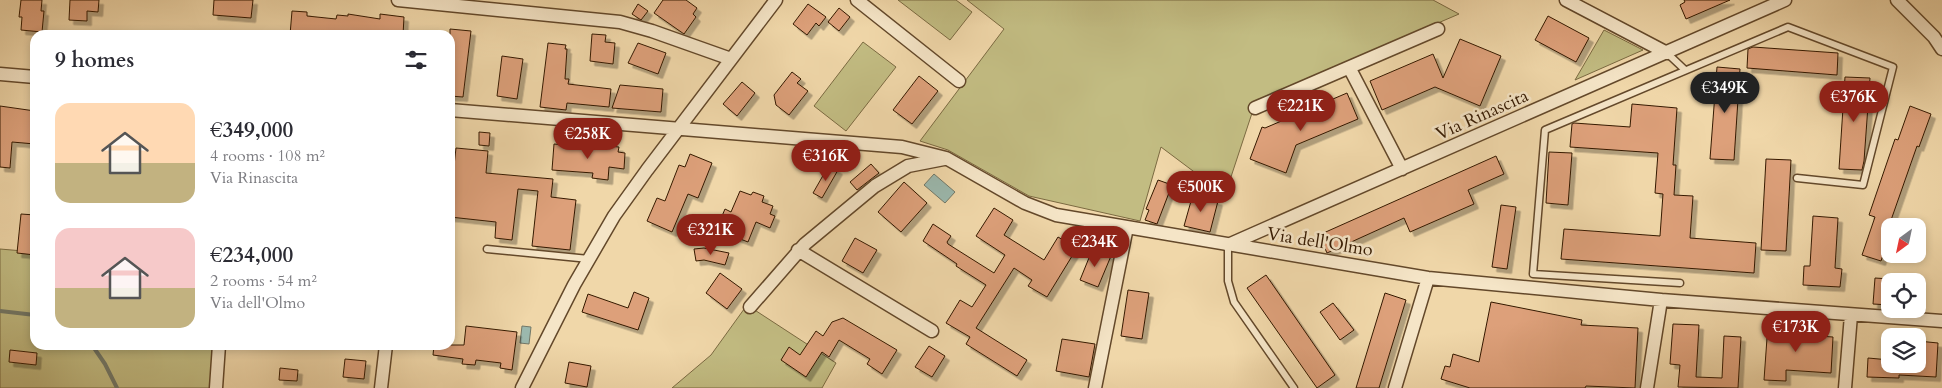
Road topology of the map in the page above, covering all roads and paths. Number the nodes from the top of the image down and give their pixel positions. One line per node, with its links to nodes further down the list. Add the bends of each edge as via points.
1 (398, 0): 12 (street, via 620,22 652,30)
2 (776, 0): 12 (street)
3 (856, 0): 17 (street)
4 (1566, 0): 11 (street)
5 (1763, 0): 8 (street, Via Rinascita)
6 (1785, 0): 8 (street, Via Rinascita)
7 (1897, 0): 10 (street)
8 (1750, 17): 11 (street, Via Rinascita)
9 (1438, 29): 13 (street)
10 (1942, 49)
11 (1667, 53): 14 (lane); 22 (street, Via Rinascita)
12 (731, 59): 20 (street)
13 (1350, 69): 18 (street); 22 (street)
14 (1686, 70): 23 (lane, via 1788,27 1893,67 1864,185); 30 (lane, via 1545,130 1533,274)
15 (0, 74): 16 (street)
16 (30, 77)
17 (959, 81)
18 (1255, 108)
19 (455, 110): 20 (street, Via dell'Olmo)
20 (678, 130): 21 (street, Via dell'Olmo, via 890,145); 28 (street, via 624,202)
21 (946, 158): 24 (street, Via dell'Olmo, via 1047,213); 27 (street, via 915,164 883,180)
22 (1402, 169): 25 (street, Via Rinascita)
23 (1797, 178)
24 (1127, 226): 25 (street, Via dell'Olmo); 41 (street)
25 (1228, 245): 29 (street, Via dell'Olmo); 42 (lane, via 1228,281 1234,302)
26 (486, 249): 28 (lane)
27 (798, 250): 32 (street); 35 (street)
28 (589, 259): 40 (street)
29 (1428, 278): 31 (street, Via dell'Olmo); 43 (street)
30 (1680, 283)
31 (1660, 300): 33 (street, Via dell'Olmo); 44 (street)
32 (750, 307)
33 (1851, 315): 34 (street, Via dell'Olmo); 45 (street)
34 (1942, 322)
35 (932, 330)
36 (219, 350): 38 (street)
37 (385, 350): 39 (street)
38 (216, 388)
39 (381, 388)
40 (522, 388)
41 (1095, 388)
42 (1294, 388)
43 (1395, 388)
44 (1647, 388)
45 (1845, 388)

